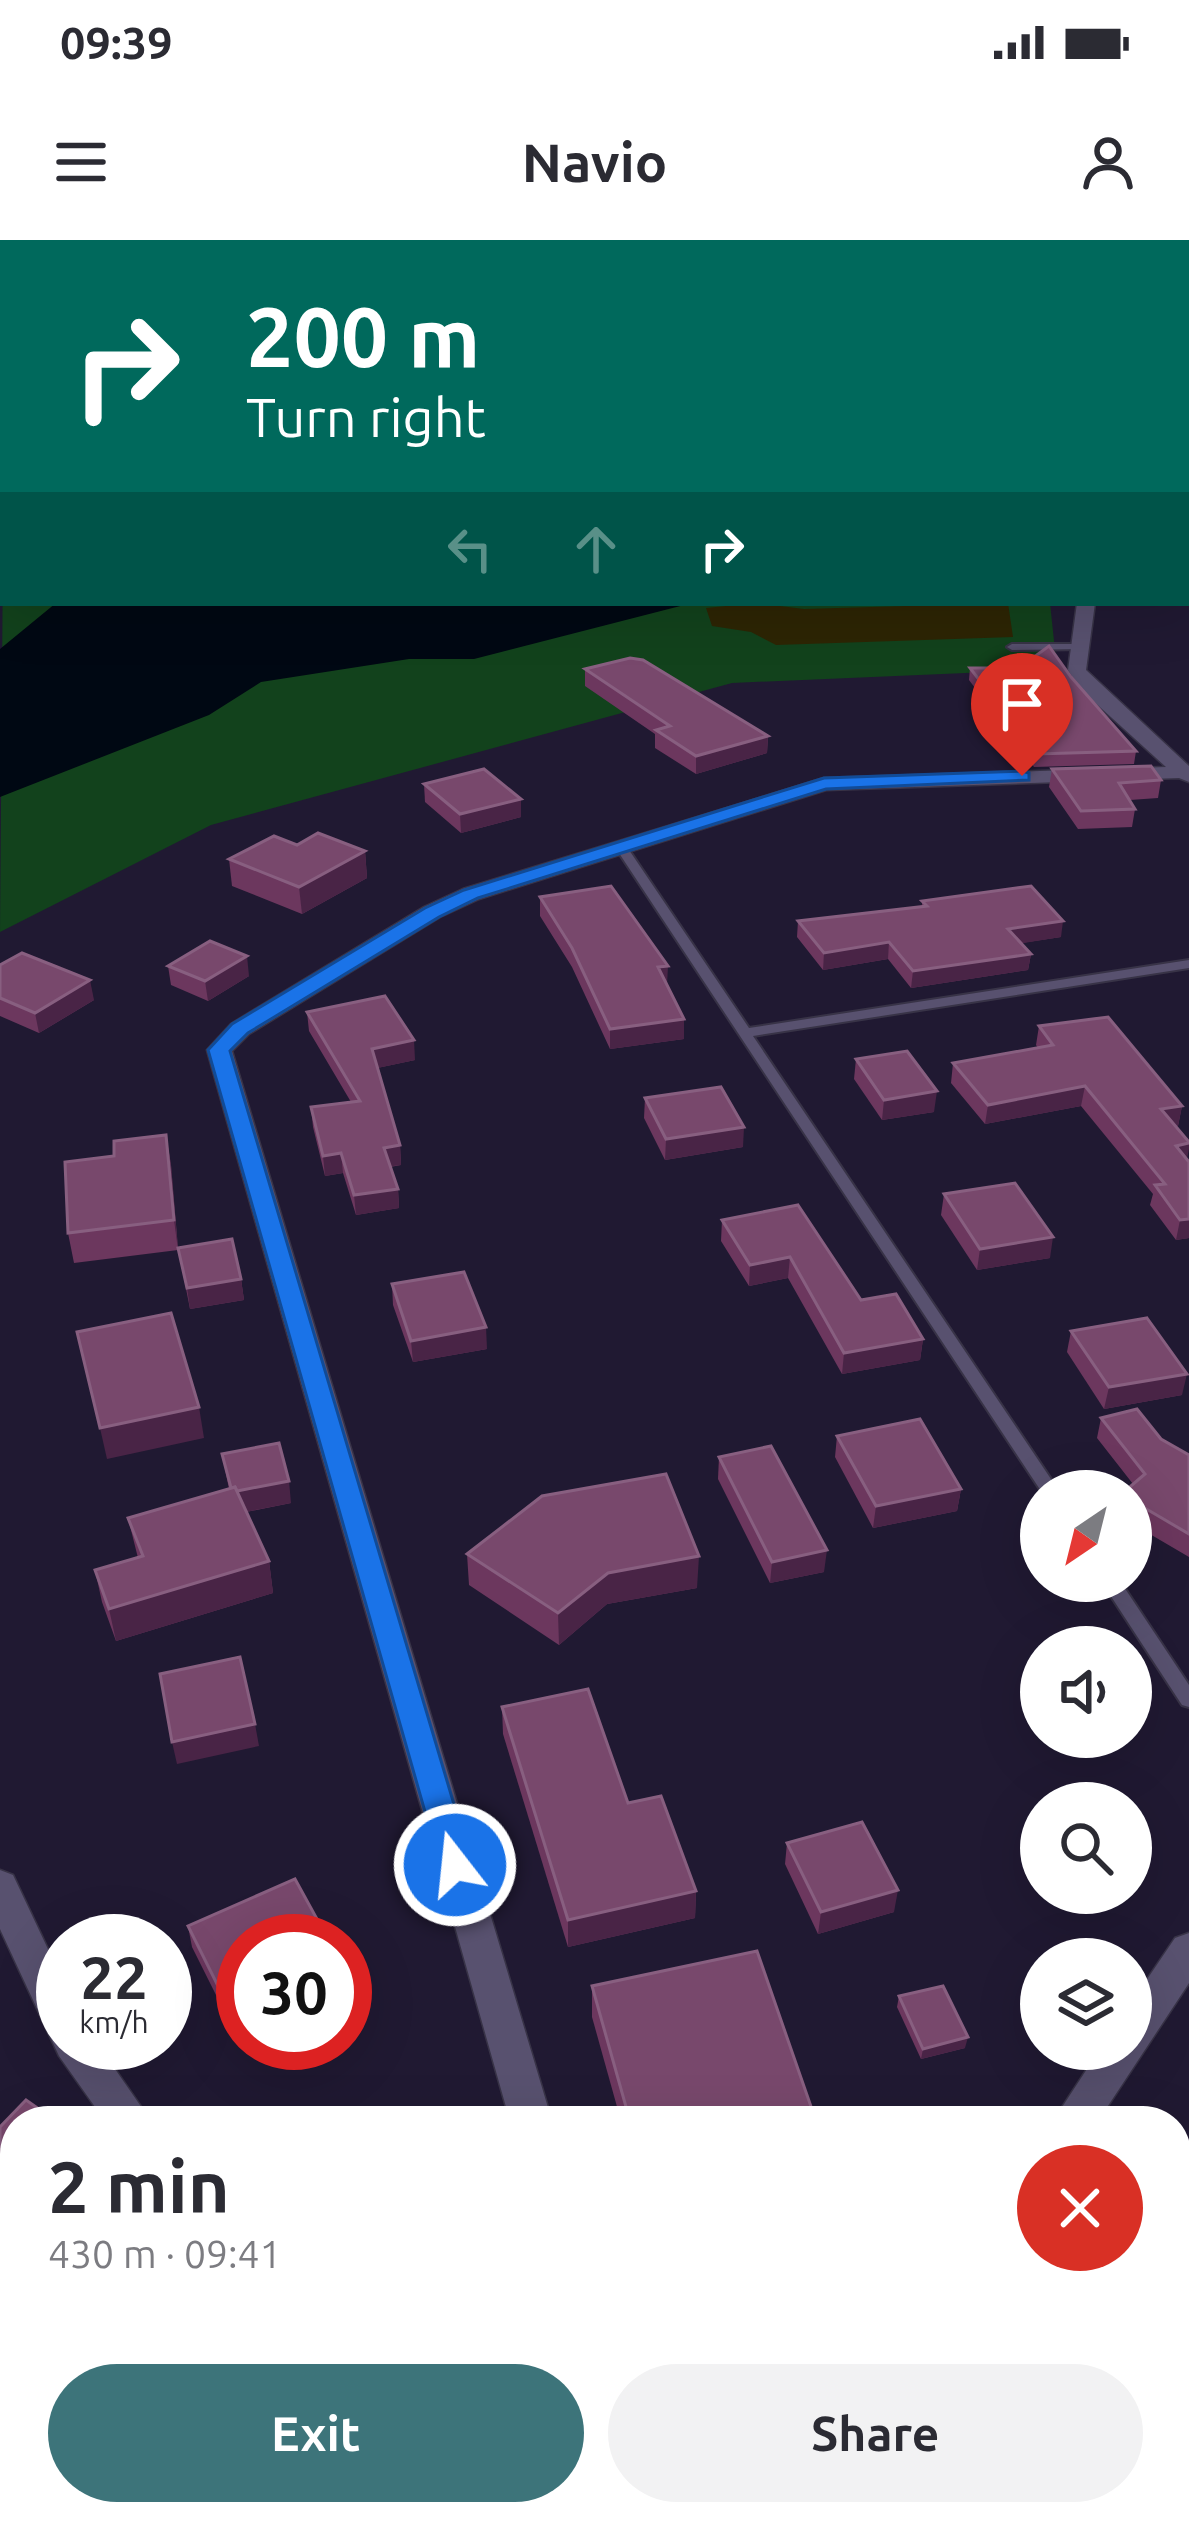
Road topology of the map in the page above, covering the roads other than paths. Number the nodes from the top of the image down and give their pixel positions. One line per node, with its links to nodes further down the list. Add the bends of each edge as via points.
1 (1085, 606): 3 (street)
2 (1012, 647): 3 (lane)
3 (1078, 647): 4 (street, via 1087,685)
4 (1186, 774): 5 (street, via 824,784)
5 (621, 847): 7 (lane); 18 (street, via 449,904 240,1028 219,1050)
6 (1189, 964): 7 (lane)
7 (746, 1033): 8 (lane)
8 (1036, 1470)
9 (1124, 1602): 10 (lane)
10 (1189, 1700)
11 (0, 1886): 13 (street)
12 (1189, 1950): 14 (street)
13 (36, 1965)
14 (1152, 2005)
15 (93, 2070): 17 (street)
16 (1109, 2070): 19 (street)
17 (119, 2106)
18 (527, 2106)
19 (1084, 2106)

